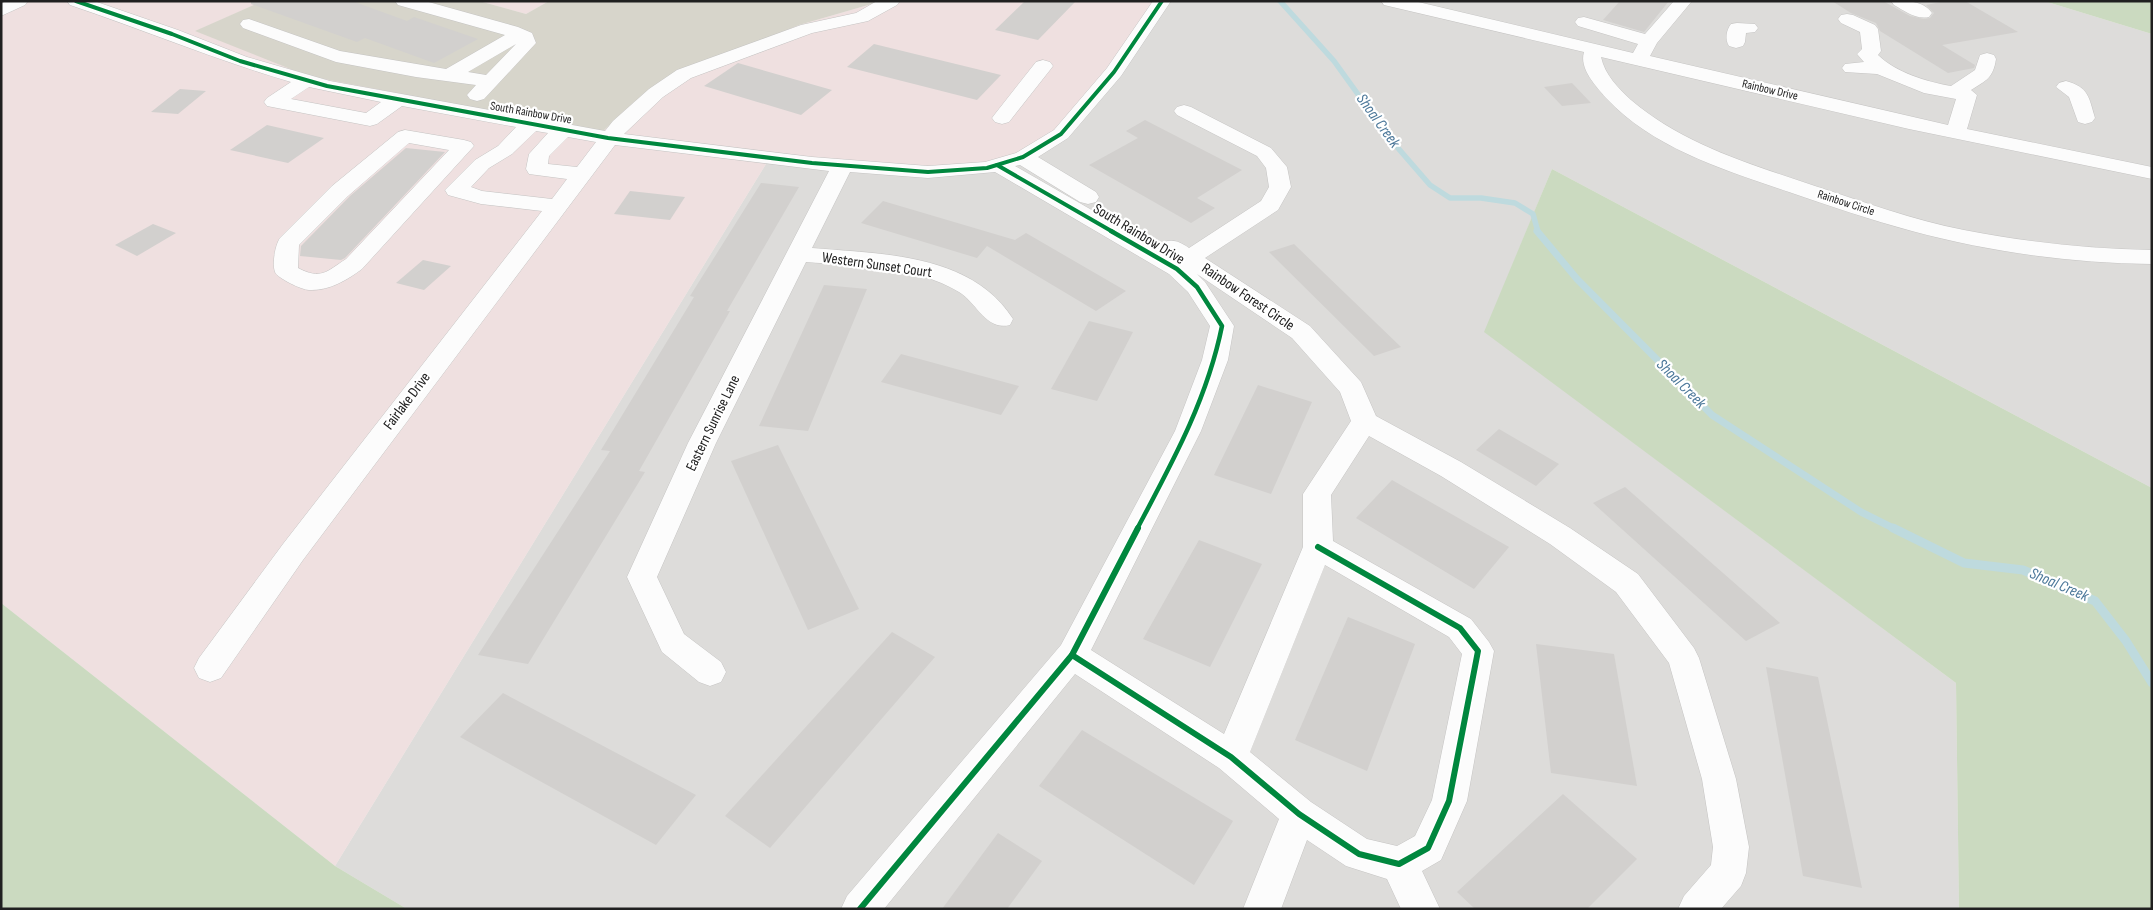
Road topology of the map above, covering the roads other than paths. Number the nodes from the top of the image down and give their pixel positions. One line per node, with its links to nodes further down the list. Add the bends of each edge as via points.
1 (19, 1): 9 (street)
2 (76, 1): 25 (street, South Rainbow Drive)
3 (404, 1): 15 (street)
4 (891, 1): 40 (street, Fairlake Drive, via 862,17 807,29 684,74 656,93)
5 (1162, 1): 44 (street, South Rainbow Drive, via 1114,72 1061,134)
6 (1390, 1): 19 (street, Rainbow Drive)
7 (1683, 1): 16 (street)
8 (1900, 1): 10 (street)
9 (1, 11)
10 (1922, 13)
11 (1847, 19): 24 (street, via 1869,29 1872,51 1866,54)
12 (1584, 22): 16 (street)
13 (249, 24): 18 (street)
14 (1749, 28): 17 (street, via 1737,28)
15 (519, 34): 26 (street); 28 (street, via 527,43)
16 (1649, 41): 20 (street)
17 (1736, 42)
18 (311, 46): 25 (street); 26 (street, via 336,56)
19 (1594, 49): 20 (street, Rainbow Drive); 51 (street, Rainbow Circle, via 1591,59 1614,98 1690,148 1848,205 1917,226 2056,250)
20 (1639, 59): 32 (street, Rainbow Drive)
21 (1987, 59): 30 (street, via 1984,73)
22 (1043, 66): 35 (street)
23 (1852, 68): 24 (street)
24 (1880, 68): 32 (street)
25 (269, 70): 27 (street, South Rainbow Drive)
26 (450, 75): 28 (street)
27 (305, 81): 31 (street, South Rainbow Drive); 31 (street, via 274,102 370,120)
28 (489, 81): 33 (street)
29 (2066, 87): 36 (street, via 2078,94)
30 (1960, 94): 32 (street); 39 (street)
31 (398, 99): 33 (street, South Rainbow Drive)
32 (1920, 106): 39 (street, Rainbow Drive)
33 (458, 110): 37 (street, South Rainbow Drive); 41 (street)
34 (1184, 112): 52 (street, via 1264,152 1276,167 1280,187 1270,205)
35 (1002, 118)
36 (2085, 118)
37 (531, 124): 38 (street, South Rainbow Drive); 42 (street)
38 (564, 129): 40 (street, South Rainbow Drive); 43 (street)
39 (1956, 133): 47 (street, Rainbow Drive)
40 (608, 138): 45 (street, South Rainbow Drive); 48 (street, Fairlake Drive)
41 (415, 139): 41 (street, via 464,146 354,264 334,278 309,283 286,271 288,243 340,191 405,136)
42 (505, 150): 43 (street); 49 (street, via 482,164 456,190 481,197)
43 (539, 154): 48 (street, via 537,169)
44 (1023, 157): 46 (street, South Rainbow Drive); 52 (street, Rainbow Forest Circle)
45 (843, 165): 46 (street, South Rainbow Drive, via 928,172); 50 (street, Eastern Sunrise Lane)
46 (997, 165): 52 (street, South Rainbow Drive)
47 (2152, 173)
48 (581, 174): 49 (street, Fairlake Drive)
49 (556, 206): 57 (street, Fairlake Drive, via 299,544)
50 (798, 254): 53 (street, Western Sunset Court, via 930,270 968,287); 58 (street, Eastern Sunrise Lane, via 702,443 642,576 673,643)
51 (2152, 256)
52 (1181, 262): 54 (street, Rainbow Forest Circle, via 1301,332 1352,388); 56 (street, South Rainbow Drive, via 1222,326 1214,360 1188,431)
53 (1001, 319)
54 (1365, 422): 55 (street, via 1317,494); 65 (street, via 1451,469 1560,536 1627,583 1683,658 1719,779 1731,847 1728,873)
55 (1318, 547): 59 (street); 61 (street, via 1460,628 1478,651 1448,801 1428,848)
56 (1072, 655): 59 (street); 62 (street, South Rainbow Drive)
57 (210, 668)
58 (710, 672)
59 (1230, 757): 60 (street)
60 (1299, 814): 61 (street, via 1359,854); 63 (street)
61 (1399, 864): 64 (street)
62 (860, 909)
63 (1262, 909)
64 (1421, 909)
65 (1697, 909)

